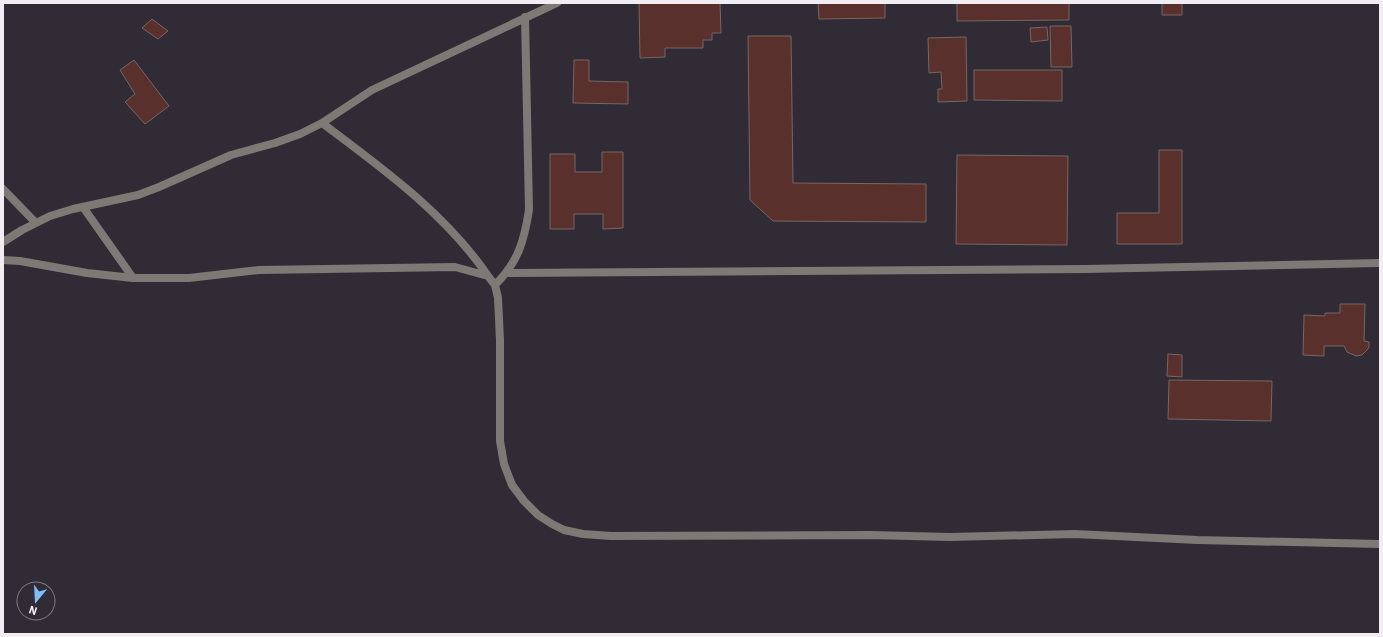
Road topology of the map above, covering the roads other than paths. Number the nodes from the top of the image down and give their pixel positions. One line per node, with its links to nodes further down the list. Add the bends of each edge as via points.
1 (557, 3): 2 (street)
2 (524, 17): 3 (street, via 372,90); 10 (street, via 529,210 521,247)
3 (322, 123): 5 (street, via 275,143 231,155 138,195); 11 (street, via 393,176 442,221 469,250)
4 (3, 189): 6 (street)
5 (83, 207): 6 (street, via 50,216); 12 (street)
6 (36, 223): 7 (street)
7 (3, 242)
8 (3, 260): 12 (street)
9 (1380, 262): 10 (street, via 1085,269)
10 (507, 273): 13 (street)
11 (488, 276): 12 (street, via 455,267 259,270 189,278); 13 (street)
12 (133, 278)
13 (495, 285): 14 (street, via 500,340 500,441 504,464 512,486 524,501 538,515 564,530 611,536 950,537 1074,534)
14 (1380, 544)

